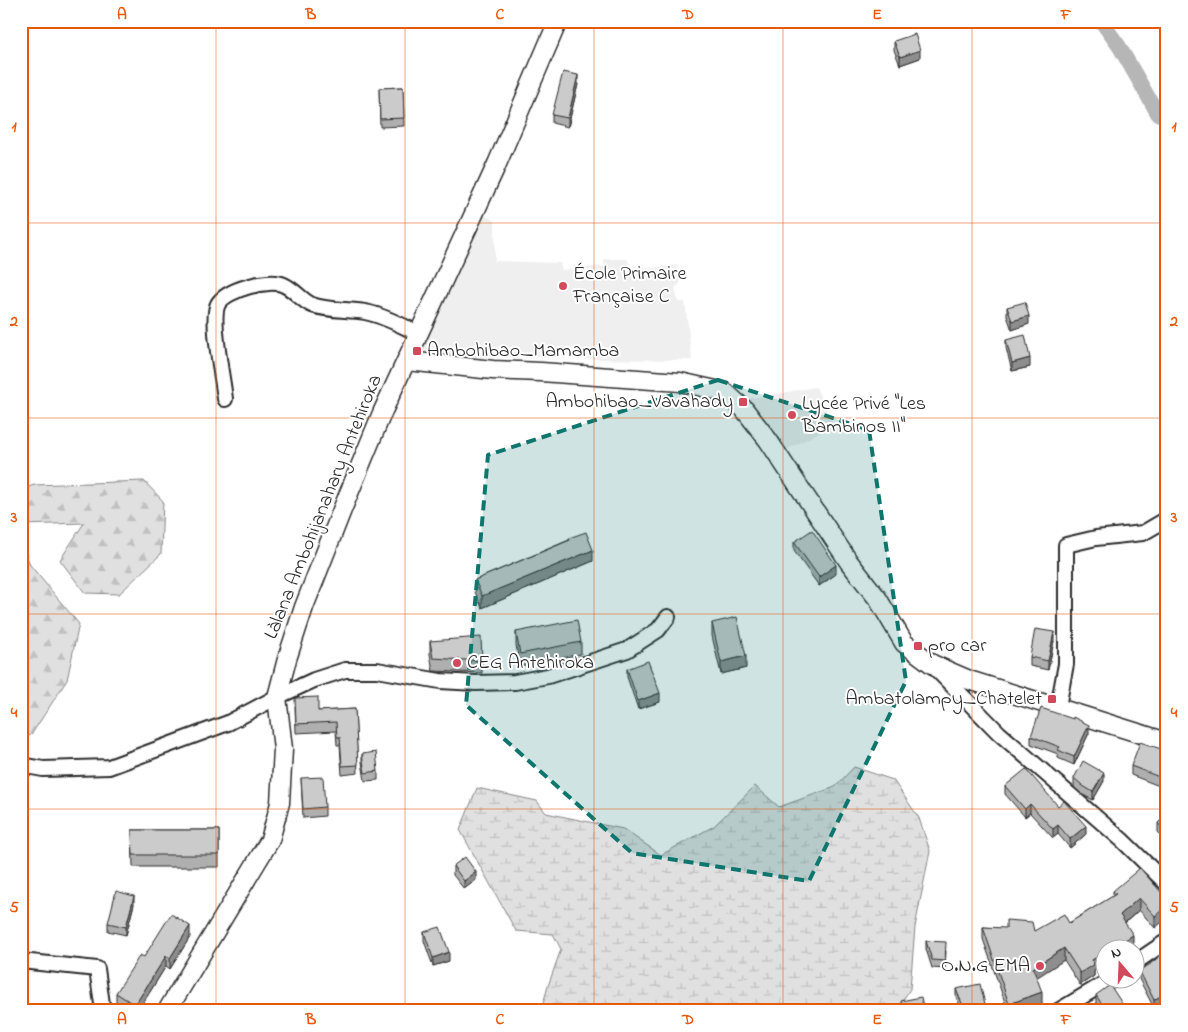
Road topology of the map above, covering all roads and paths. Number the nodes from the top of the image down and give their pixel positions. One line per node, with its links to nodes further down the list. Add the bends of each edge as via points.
1 (558, 21): 2 (street, Làlana Ambohijanahary Antehiroka, via 497,164)
2 (418, 333): 3 (street, Làlana Ambohijanahary Antehiroka); 4 (street, via 367,312 311,305 282,284 271,282 245,288 225,296 218,305 215,321)
3 (406, 362): 7 (street, via 680,382 725,392 768,440 878,599 904,643); 8 (street, Làlana Ambohijanahary Antehiroka, via 382,413 301,616)
4 (225, 399)
5 (1167, 519): 9 (street, via 1143,533 1096,538 1066,546 1066,664)
6 (668, 617): 8 (street, via 658,630 627,650 548,676 514,682 476,683 377,670 345,670)
7 (932, 664): 9 (street, via 969,680); 12 (street, via 999,733 1122,840)
8 (277, 697): 11 (street, via 228,723 109,767 43,769); 18 (street, Làlana Ambohijanahary Antehiroka, via 283,758 280,803 270,840)
9 (1058, 707): 10 (street)
10 (1167, 742)
11 (21, 765)
12 (1167, 884)
13 (1167, 941): 14 (street)
14 (1146, 955)
15 (21, 961): 17 (street, via 97,969)
16 (1096, 988): 19 (street)
17 (103, 1011)
18 (167, 1011)
19 (1058, 1011)

